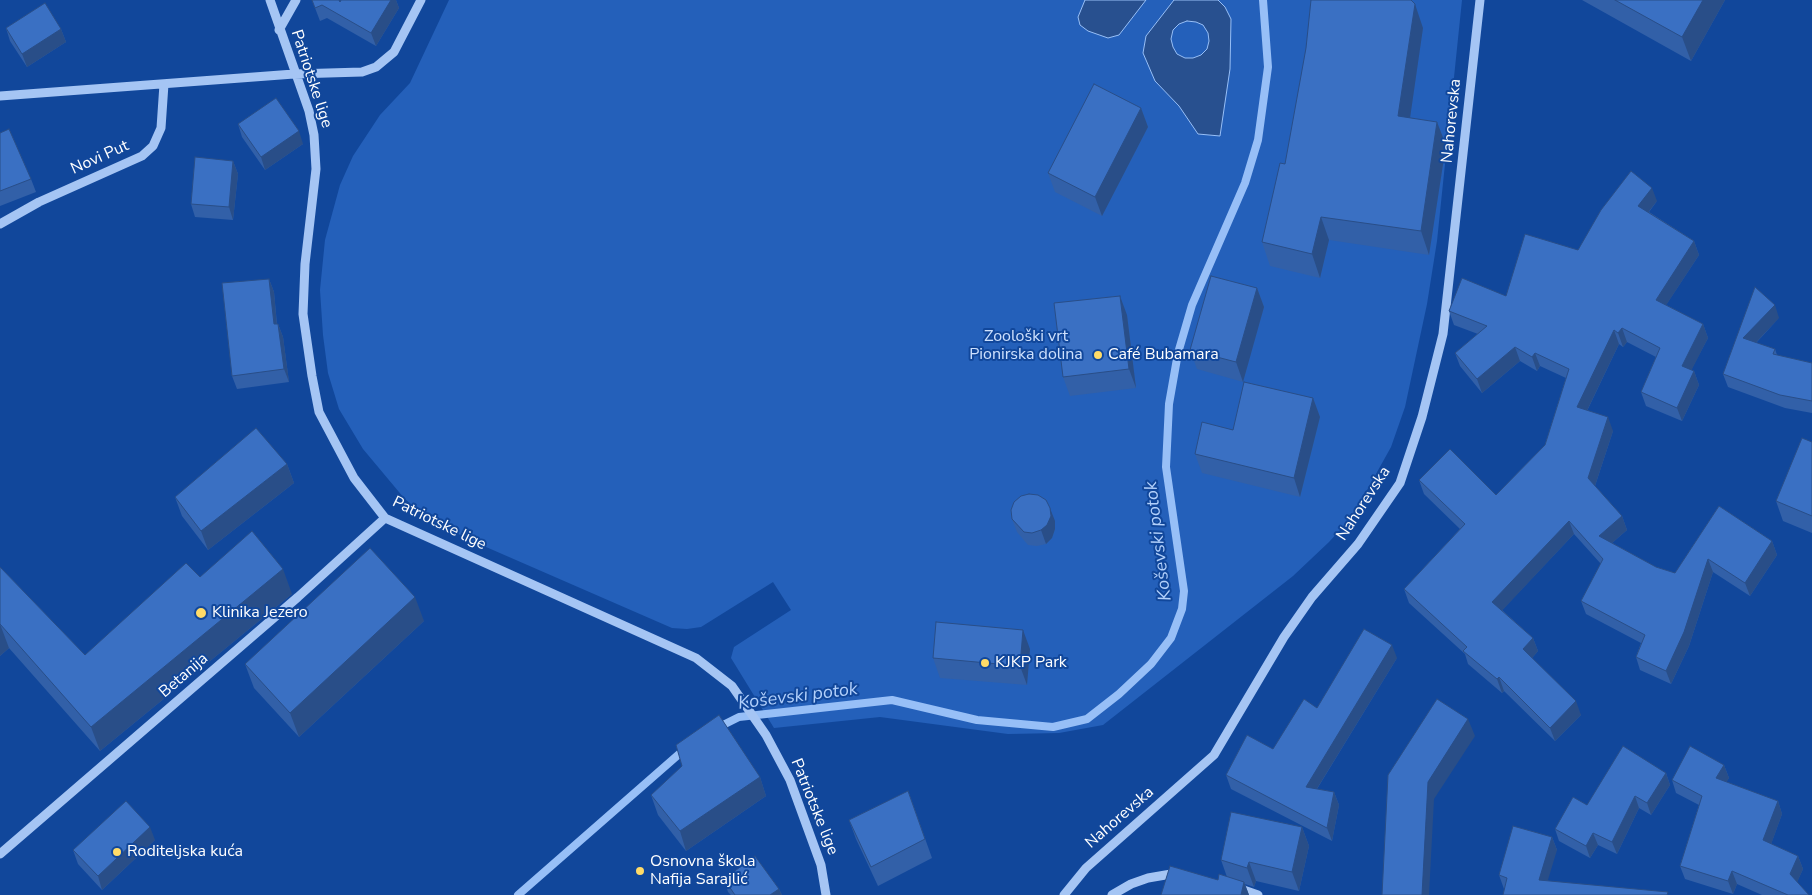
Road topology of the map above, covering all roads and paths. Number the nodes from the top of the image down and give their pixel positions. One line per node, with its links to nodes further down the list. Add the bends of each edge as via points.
1 (270, 0): 5 (street, Patriotske lige)
2 (296, 0): 5 (street)
3 (421, 0): 6 (street, via 394,52 376,67 362,72)
4 (1480, 0): 15 (street, Nahorevska, via 1443,334 1422,417 1400,483 1358,544 1306,605 1214,755 1086,868)
5 (279, 30): 6 (street, Patriotske lige)
6 (294, 74): 7 (street); 10 (street, Patriotske lige, via 309,111 314,135 316,169 303,314 319,412 354,478)
7 (164, 84): 8 (street); 9 (street, Novi Put, via 161,128 152,146 142,156 39,202)
8 (0, 96)
9 (0, 224)
10 (384, 518): 11 (street, Betanija, via 298,598); 14 (street, Patriotske lige, via 696,658 732,686 766,736 790,780 821,866)
11 (0, 854)
12 (1188, 873): 16 (street, via 1148,878)
13 (1232, 886): 17 (street)
14 (826, 895)
15 (1064, 895)
16 (1112, 895)
17 (1258, 895)

